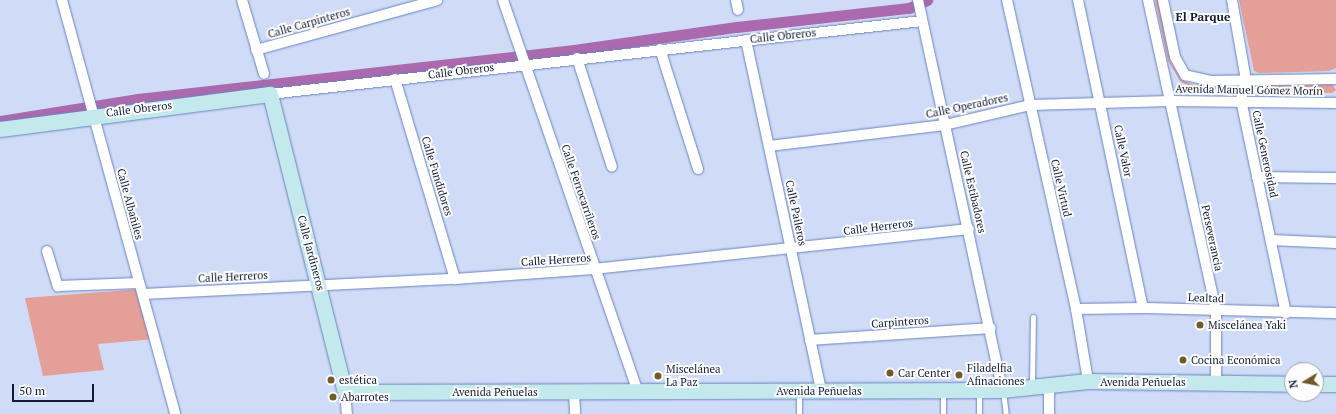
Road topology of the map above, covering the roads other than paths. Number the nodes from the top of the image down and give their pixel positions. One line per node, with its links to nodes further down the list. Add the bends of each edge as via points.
1 (62, 0): 27 (street, Calle Albañiles)
2 (242, 0): 14 (street)
3 (438, 0): 14 (street, Calle Carpinteros)
4 (503, 0): 16 (street, Calle Ferrocarrileros)
5 (918, 0): 11 (street, Calle Estibadores)
6 (1007, 0): 26 (street, Calle Virtud)
7 (1078, 0): 23 (street, Calle Valor)
8 (1148, 0): 24 (street, Avenida Manuel Gómez Morín)
9 (1163, 0): 20 (street, Avenida Manuel Gómez Morín, via 1175,57 1185,75 1210,81)
10 (1232, 0): 20 (street, Calle Generosidad)
11 (922, 18): 12 (street, Calle Obreros); 28 (street, Calle Estibadores)
12 (746, 40): 13 (street, Calle Obreros); 30 (street, Calle Paileros)
13 (660, 49): 15 (street, Calle Obreros); 32 (street)
14 (256, 50): 17 (street)
15 (577, 58): 16 (street, Calle Obreros); 31 (street)
16 (524, 61): 18 (street, Calle Obreros); 40 (street, Calle Ferrocarrileros)
17 (264, 74)
18 (395, 79): 21 (street, Calle Obreros); 41 (street, Calle Fundidores)
19 (1336, 79): 20 (street, Avenida Manuel Gómez Morín)
20 (1246, 80): 22 (street, Calle Generosidad)
21 (270, 94): 27 (street, Calle Obreros); 43 (street, Calle Jardineros)
22 (1241, 100): 24 (street, Avenida Manuel Gómez Morín); 25 (street, Avenida Manuel Gómez Morín); 33 (street, Calle Generosidad)
23 (1100, 101): 24 (street, Calle Operadores); 26 (street, Calle Operadores); 45 (street, Calle Valor)
24 (1170, 101): 47 (street, Perseverancia)
25 (1336, 103)
26 (1030, 105): 28 (street, Calle Operadores); 46 (street, Calle Virtud)
27 (92, 108): 29 (street, Calle Obreros); 42 (street, Calle Albañiles)
28 (945, 125): 30 (street, Calle Operadores); 35 (street, Calle Estibadores)
29 (0, 129)
30 (769, 146): 38 (street, Calle Paileros)
31 (612, 167)
32 (698, 169)
33 (1257, 177): 34 (street); 36 (street, Calle Generosidad)
34 (1336, 178)
35 (969, 229): 38 (street, Calle Herreros); 51 (street, Calle Estibadores)
36 (1272, 240): 37 (street); 48 (street, Calle Generosidad)
37 (1336, 243)
38 (791, 249): 40 (street, Calle Herreros); 52 (street, Calle Paileros)
39 (47, 251): 42 (street, via 58,286)
40 (594, 269): 41 (street, Calle Herreros); 62 (street, Calle Ferrocarrileros)
41 (455, 279): 43 (street, Calle Herreros)
42 (139, 283): 44 (street, Calle Albañiles)
43 (320, 285): 44 (street, Calle Herreros); 66 (street, Calle Jardineros)
44 (143, 294): 68 (street, Calle Albañiles)
45 (1143, 308): 46 (street, Lealtad); 47 (street, Lealtad)
46 (1076, 309): 53 (street, Calle Virtud)
47 (1216, 310): 48 (street, Lealtad); 54 (street, Perseverancia)
48 (1286, 313): 49 (street, Lealtad)
49 (1336, 313)
50 (1032, 317): 59 (lane)
51 (991, 328): 52 (street, Carpinteros); 61 (street, Calle Estibadores)
52 (810, 340): 64 (street, Calle Paileros)
53 (1088, 381): 54 (street, Avenida Peñuelas); 55 (street, Avenida Peñuelas)
54 (1216, 382): 56 (street, Avenida Peñuelas)
55 (1049, 384): 59 (street, Avenida Peñuelas); 75 (street)
56 (1284, 384)
57 (1324, 384): 58 (street)
58 (1336, 384)
59 (1032, 386): 61 (street, Avenida Peñuelas)
60 (979, 390): 61 (street, Avenida Peñuelas); 65 (street, Avenida Peñuelas); 73 (lane)
61 (1002, 390): 74 (lane)
62 (638, 391): 63 (street, Avenida Peñuelas); 67 (street, Avenida Peñuelas)
63 (799, 391): 64 (street, Avenida Peñuelas); 71 (lane)
64 (821, 391): 65 (street, Avenida Peñuelas)
65 (943, 391): 72 (lane)
66 (346, 392): 67 (street, Avenida Peñuelas); 69 (street, Calle Jardineros)
67 (574, 392): 70 (street)
68 (175, 414)
69 (347, 414)
70 (574, 414)
71 (799, 414)
72 (943, 414)
73 (979, 414)
74 (1006, 414)
75 (1049, 414)

